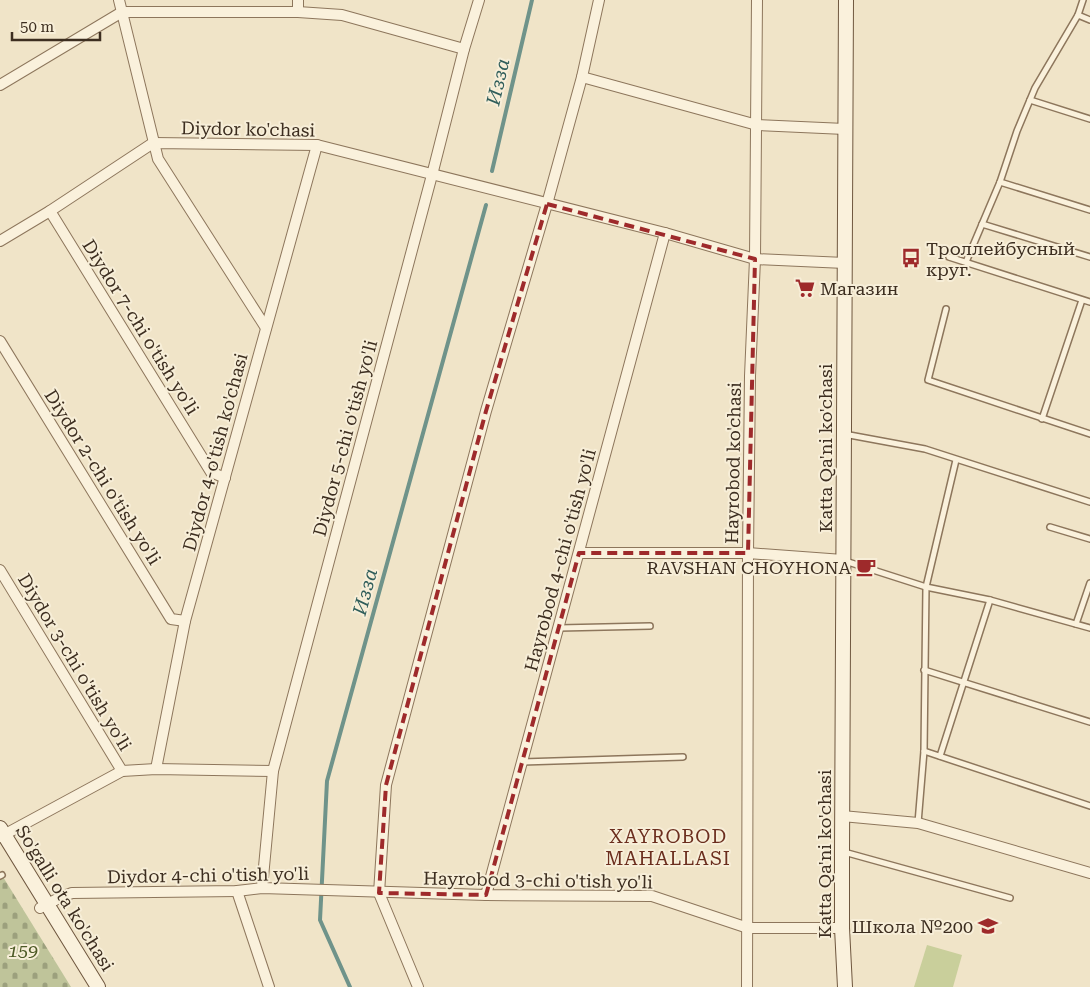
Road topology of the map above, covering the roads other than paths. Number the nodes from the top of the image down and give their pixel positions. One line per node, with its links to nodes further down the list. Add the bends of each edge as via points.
1 (119, 0): 8 (street)
2 (298, 0): 9 (street)
3 (479, 0): 12 (street, Diydor 5-chi o'tish yo'li)
4 (599, 0): 13 (street)
5 (757, 0): 17 (street, Hayrobod ko'chasi)
6 (846, 0): 18 (main road, Katta Qa'ni ko'chasi)
7 (1083, 0): 10 (lane)
8 (122, 12): 9 (street); 14 (street); 19 (street)
9 (298, 12): 12 (street, via 342,15)
10 (1078, 15): 11 (lane); 15 (lane)
11 (1090, 20)
12 (464, 49): 21 (street, Diydor 5-chi o'tish yo'li)
13 (582, 77): 17 (street); 23 (street)
14 (0, 85)
15 (1030, 100): 16 (lane); 22 (lane)
16 (1090, 119)
17 (757, 125): 18 (street); 31 (street, Hayrobod ko'chasi)
18 (845, 129): 33 (main road, Katta Qa'ni ko'chasi)
19 (153, 143): 20 (street, Diydor ko'chasi); 25 (street); 37 (street, via 158,159)
20 (317, 146): 21 (street, Diydor ko'chasi); 37 (street, Diydor 4-o'tish ko'chasi)
21 (432, 175): 23 (street, Diydor ko'chasi); 68 (street, Diydor 5-chi o'tish yo'li)
22 (1000, 182): 24 (lane); 26 (lane)
23 (547, 204): 27 (street, Diydor ko'chasi); 77 (street, via 486,411 386,785)
24 (1090, 210)
25 (50, 211): 28 (street); 43 (street, Diydor 7-chi o'tish yo'li, via 211,472)
26 (982, 224): 30 (lane); 32 (lane)
27 (665, 233): 31 (street, Diydor ko'chasi); 47 (street, Hayrobod 4-chi o'tish yo'li)
28 (0, 241)
29 (949, 257): 32 (lane)
30 (1090, 257)
31 (755, 259): 33 (street, Diydor ko'chasi); 48 (street, Hayrobod ko'chasi)
32 (966, 262): 34 (lane)
33 (845, 263): 40 (main road, Katta Qa'ni ko'chasi)
34 (1082, 300): 35 (lane); 39 (lane)
35 (1090, 302)
36 (946, 309): 39 (lane, via 928,380)
37 (266, 328): 43 (street, Diydor 4-o'tish ko'chasi)
38 (0, 341): 54 (street, Diydor 2-chi o'tish yo'li, via 171,619)
39 (1042, 419): 41 (lane)
40 (844, 434): 42 (lane, via 925,449); 49 (main road, Katta Qa'ni ko'chasi)
41 (1090, 434)
42 (956, 460): 44 (lane); 52 (lane)
43 (225, 478): 54 (street, Diydor 4-o'tish ko'chasi)
44 (1090, 502)
45 (1050, 527): 46 (lane)
46 (1090, 539)
47 (579, 553): 48 (street); 57 (street, Hayrobod 4-chi o'tish yo'li)
48 (748, 553): 49 (street); 81 (street, Hayrobod ko'chasi)
49 (843, 560): 52 (lane); 70 (main road, Katta Qa'ni ko'chasi)
50 (0, 570): 67 (street, Diydor 3-chi o'tish yo'li)
51 (1090, 583): 55 (lane)
52 (926, 587): 53 (lane); 59 (lane)
53 (990, 600): 55 (lane); 60 (lane)
54 (185, 621): 66 (street, Diydor 4-o'tish ko'chasi)
55 (1076, 624): 58 (lane)
56 (650, 626): 57 (lane)
57 (559, 628): 65 (street, Hayrobod 4-chi o'tish yo'li)
58 (1090, 628)
59 (924, 670): 60 (lane); 62 (lane)
60 (962, 682): 61 (lane); 63 (lane)
61 (1090, 722)
62 (924, 751): 63 (lane); 71 (lane)
63 (940, 756): 69 (lane)
64 (683, 757): 65 (lane)
65 (521, 762): 78 (street, Hayrobod 4-chi o'tish yo'li)
66 (156, 769): 67 (street); 68 (street)
67 (122, 771): 72 (street)
68 (273, 771): 75 (street, Diydor 5-chi o'tish yo'li)
69 (1090, 806)
70 (842, 816): 71 (street); 73 (main road, Katta Qa'ni ko'chasi)
71 (918, 823): 74 (street)
72 (1, 836): 80 (main road, So'galli ota ko'chasi)
73 (842, 852): 79 (lane); 82 (main road, Katta Qa'ni ko'chasi)
74 (1090, 873)
75 (262, 888): 76 (street, Diydor 4-chi o'tish yo'li); 77 (street, Diydor 4-chi o'tish yo'li)
76 (236, 891): 80 (street, Diydor 4-chi o'tish yo'li, via 72,893); 85 (street)
77 (379, 893): 78 (street, Hayrobod 3-chi o'tish yo'li); 86 (street)
78 (486, 895): 81 (street, Hayrobod 3-chi o'tish yo'li, via 652,896)
79 (1010, 898)
80 (44, 906): 83 (main road, So'galli ota ko'chasi); 84 (main road, So'galli ota ko'chasi)
81 (748, 928): 82 (street, Hayrobod 3-chi o'tish yo'li); 87 (street, Hayrobod ko'chasi)
82 (842, 928): 88 (main road, Katta Qa'ni ko'chasi)
83 (88, 987)
84 (98, 987)
85 (269, 987)
86 (418, 987)
87 (746, 987)
88 (845, 987)

